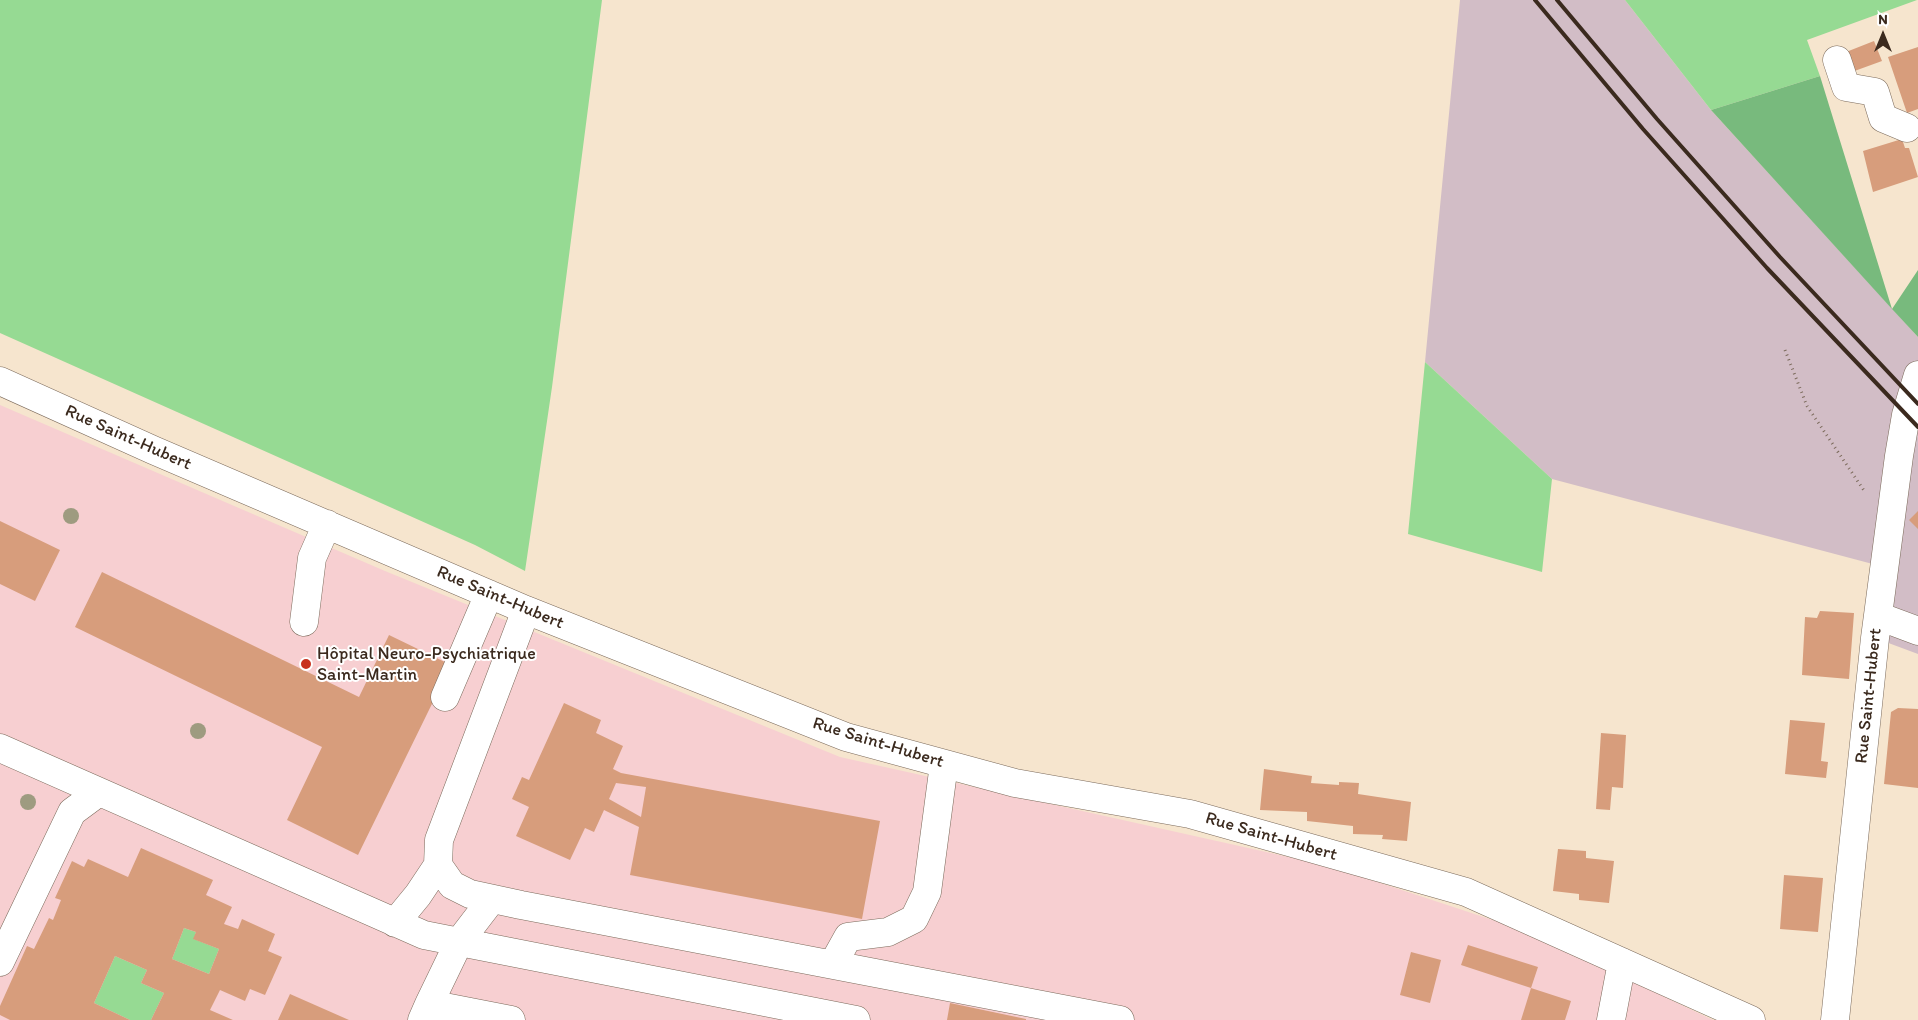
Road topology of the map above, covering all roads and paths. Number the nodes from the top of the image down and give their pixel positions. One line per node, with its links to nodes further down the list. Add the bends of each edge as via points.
1 (1836, 60): 2 (street, via 1846,87 1875,92 1884,118)
2 (1907, 128)
3 (1785, 350): 7 (path, via 1807,406 1858,484)
4 (1918, 375): 7 (street, Rue Saint-Hubert, via 1906,415)
5 (0, 381): 6 (street, Rue Saint-Hubert)
6 (327, 524): 8 (street, Rue Saint-Hubert); 11 (street, via 312,558)
7 (1890, 525): 10 (street, Rue Saint-Hubert)
8 (489, 594): 9 (street, Rue Saint-Hubert); 13 (street)
9 (526, 610): 15 (street, Rue Saint-Hubert, via 846,737); 17 (street, via 440,840)
10 (1878, 616): 12 (street); 30 (street, Rue Saint-Hubert)
11 (304, 622)
12 (1918, 631)
13 (445, 697)
14 (0, 748): 16 (street)
15 (944, 764): 22 (street, Rue Saint-Hubert, via 1015,784 1190,814 1466,892); 23 (street, via 927,892 914,919 888,932 848,937)
16 (99, 792): 19 (street); 21 (street, via 72,812)
17 (438, 865): 18 (street, via 452,885 470,894); 19 (street)
18 (492, 899): 20 (street); 23 (street)
19 (395, 923): 20 (street, via 424,935)
20 (459, 942): 24 (street); 26 (street)
21 (0, 962)
22 (1622, 962): 28 (street); 29 (street, Rue Saint-Hubert)
23 (833, 964): 27 (street)
24 (426, 1012): 25 (street)
25 (511, 1020)
26 (856, 1020)
27 (1120, 1020)
28 (1611, 1020)
29 (1751, 1020)
30 (1835, 1020)

